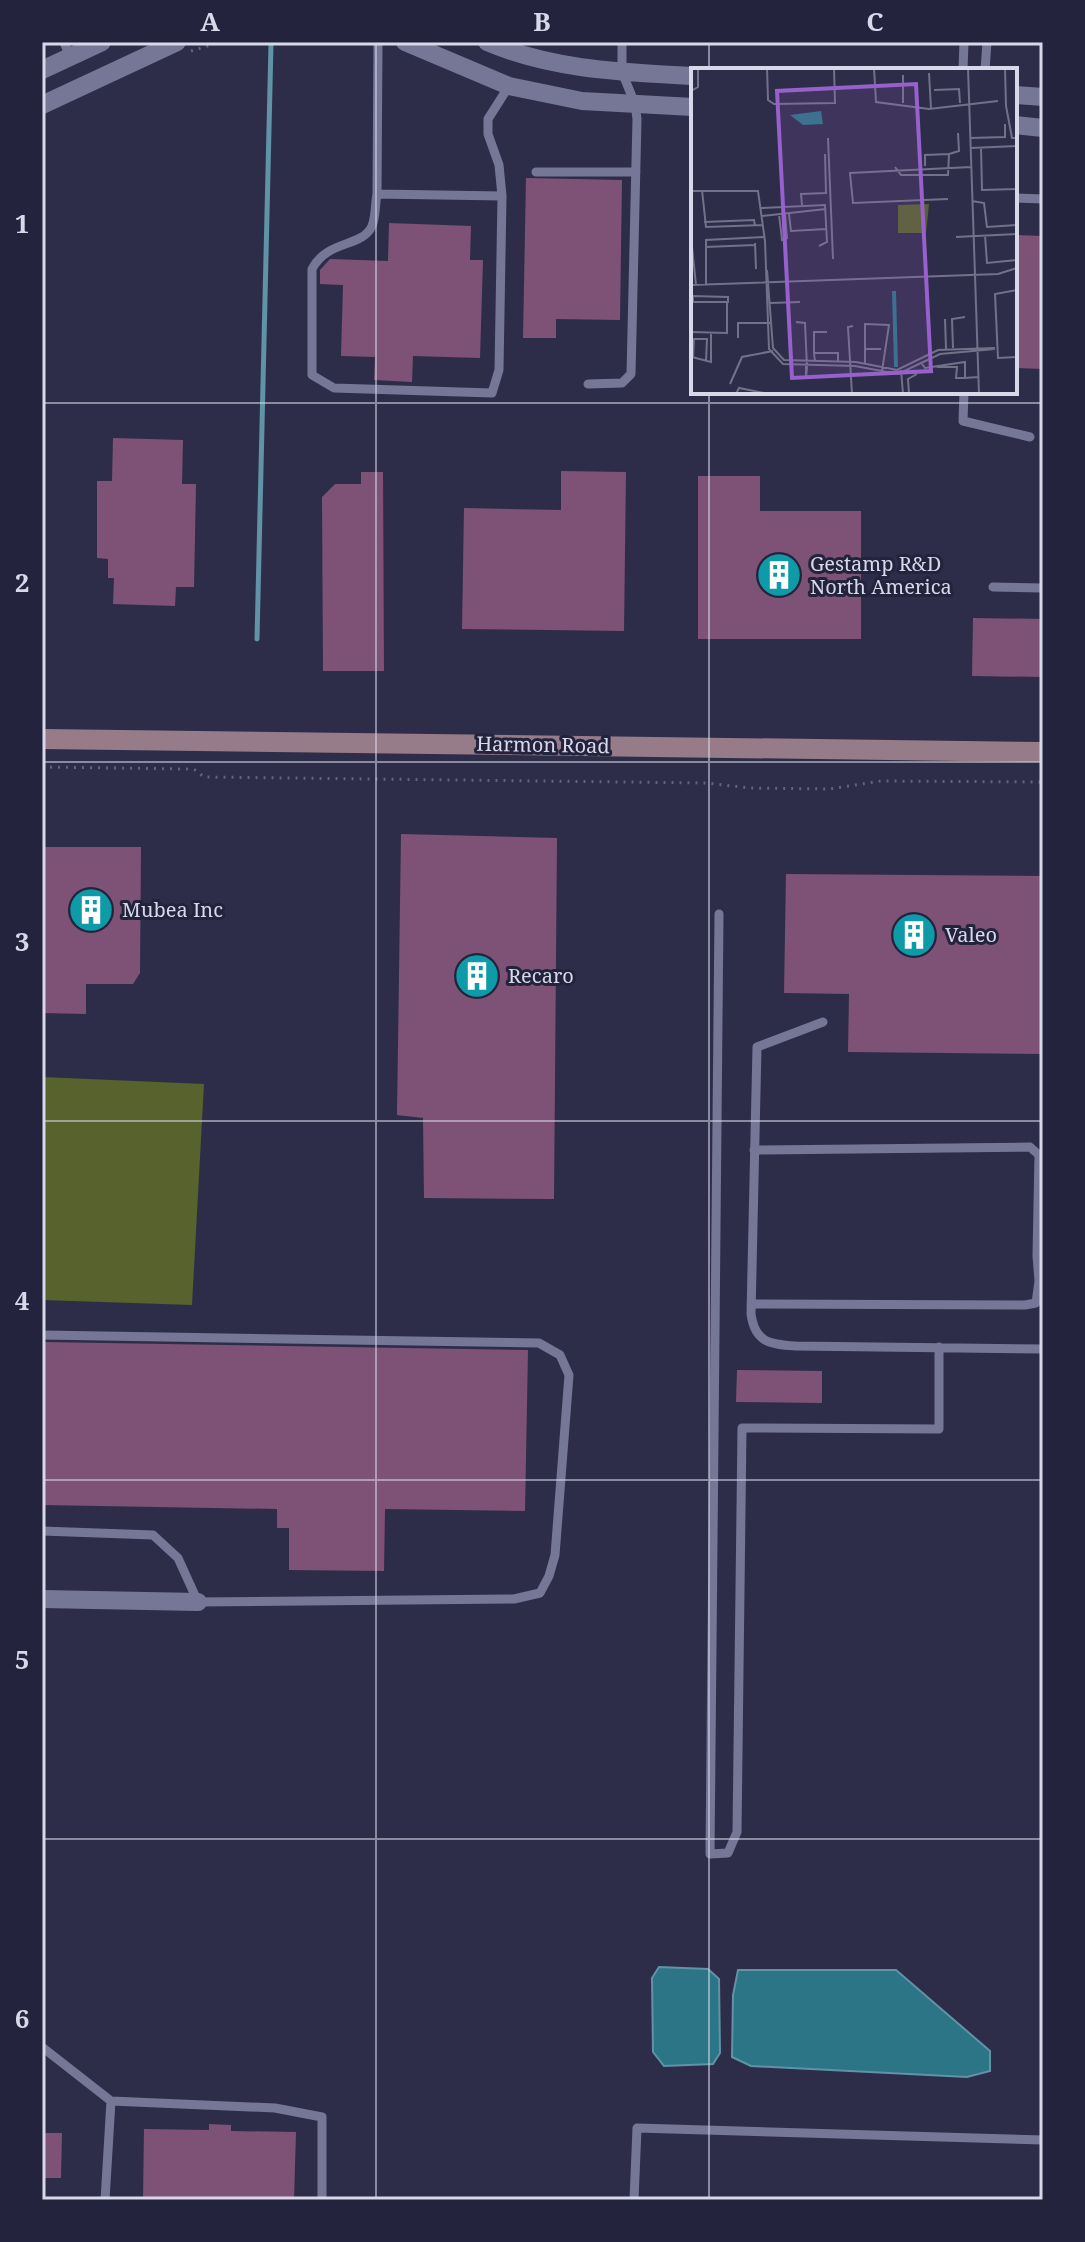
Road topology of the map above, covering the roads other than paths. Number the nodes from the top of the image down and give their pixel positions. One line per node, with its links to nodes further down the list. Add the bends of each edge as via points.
1 (102, 42): 9 (street)
2 (177, 42): 19 (street)
3 (378, 42): 25 (lane)
4 (405, 42): 15 (street)
5 (487, 42): 13 (street, via 586,70)
6 (622, 42): 13 (lane)
7 (964, 42): 10 (lane)
8 (987, 42): 11 (lane)
9 (67, 50): 12 (street)
10 (963, 68)
11 (985, 68)
12 (42, 70)
13 (622, 72): 14 (street); 18 (lane)
14 (691, 76)
15 (509, 86): 18 (street, via 582,101); 26 (lane, via 488,119)
16 (1017, 95): 17 (street)
17 (1043, 97)
18 (635, 104): 20 (street); 24 (lane)
19 (42, 105)
20 (691, 107)
21 (1017, 125): 22 (street)
22 (1043, 128)
23 (536, 172): 24 (lane)
24 (636, 172): 29 (lane, via 631,374 622,383)
25 (377, 194): 26 (lane); 26 (lane, via 371,228 363,237 319,256 312,269 312,375 334,388 492,393 499,370)
26 (502, 196)
27 (1017, 198): 28 (lane)
28 (1043, 199)
29 (588, 384)
30 (964, 394): 31 (lane, via 963,421)
31 (1030, 437)
32 (993, 587): 33 (lane)
33 (1043, 588)
34 (42, 739): 35 (street, Harmon Road)
35 (1043, 752)
36 (719, 914): 42 (lane, via 710,1854 728,1853 737,1832 742,1428 939,1429)
37 (823, 1022): 38 (lane, via 757,1047)
38 (754, 1150): 39 (lane, via 1030,1147 1039,1155); 40 (lane)
39 (1041, 1281): 40 (lane, via 1036,1303 1025,1305)
40 (751, 1304): 42 (lane, via 753,1326 773,1344)
41 (42, 1335): 46 (lane, via 539,1343 560,1355 569,1375 555,1555 540,1593 514,1599)
42 (939, 1347): 43 (lane)
43 (1043, 1349)
44 (42, 1531): 46 (lane, via 153,1535 178,1558)
45 (42, 1599): 46 (street)
46 (198, 1602)
47 (42, 2047): 48 (lane)
48 (111, 2101): 50 (lane); 51 (lane, via 275,2108 322,2117)
49 (1043, 2140): 52 (lane, via 637,2128)
50 (105, 2200)
51 (322, 2200)
52 (634, 2200)

